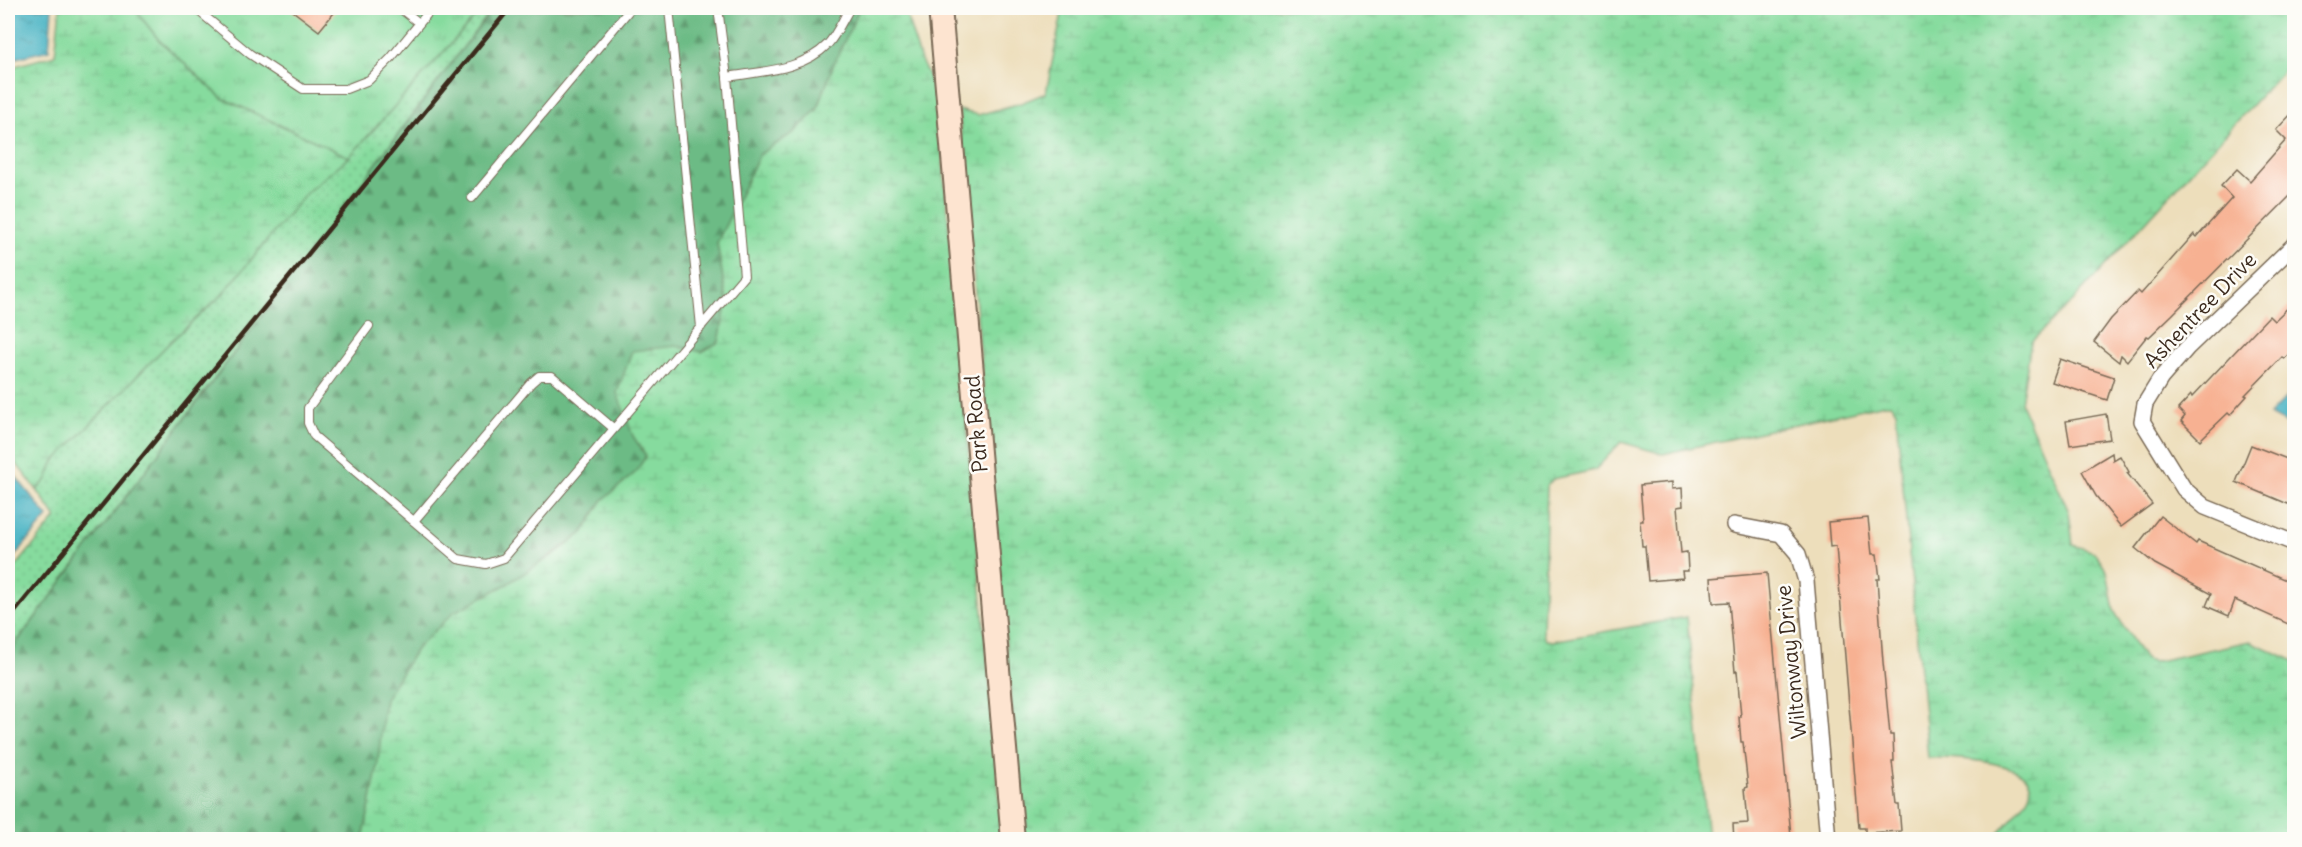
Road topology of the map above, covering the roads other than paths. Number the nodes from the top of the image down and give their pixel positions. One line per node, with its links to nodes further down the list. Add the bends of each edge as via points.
1 (195, 8): 9 (lane, via 250,54 303,89 346,89 369,80)
2 (400, 8): 9 (lane)
3 (432, 8): 9 (lane)
4 (631, 8): 11 (lane)
5 (669, 8): 14 (lane)
6 (718, 8): 10 (lane)
7 (850, 8): 10 (lane, via 829,42 816,54 782,68)
8 (940, 8): 19 (street, Park Road)
9 (419, 23)
10 (727, 77): 14 (lane, via 744,276)
11 (472, 198)
12 (2295, 245): 18 (street, Ashentree Drive, via 2187,348 2161,378 2145,404 2142,421 2184,489 2205,507)
13 (369, 326): 16 (lane, via 308,408 308,423 314,436)
14 (701, 327): 15 (lane)
15 (613, 428): 16 (lane, via 504,558 486,564 458,559); 16 (lane, via 552,376 539,376)
16 (414, 521)
17 (1734, 525): 20 (street, Wiltonway Drive, via 1780,534 1798,554 1806,581)
18 (2295, 543)
19 (1013, 840)
20 (1828, 840)

